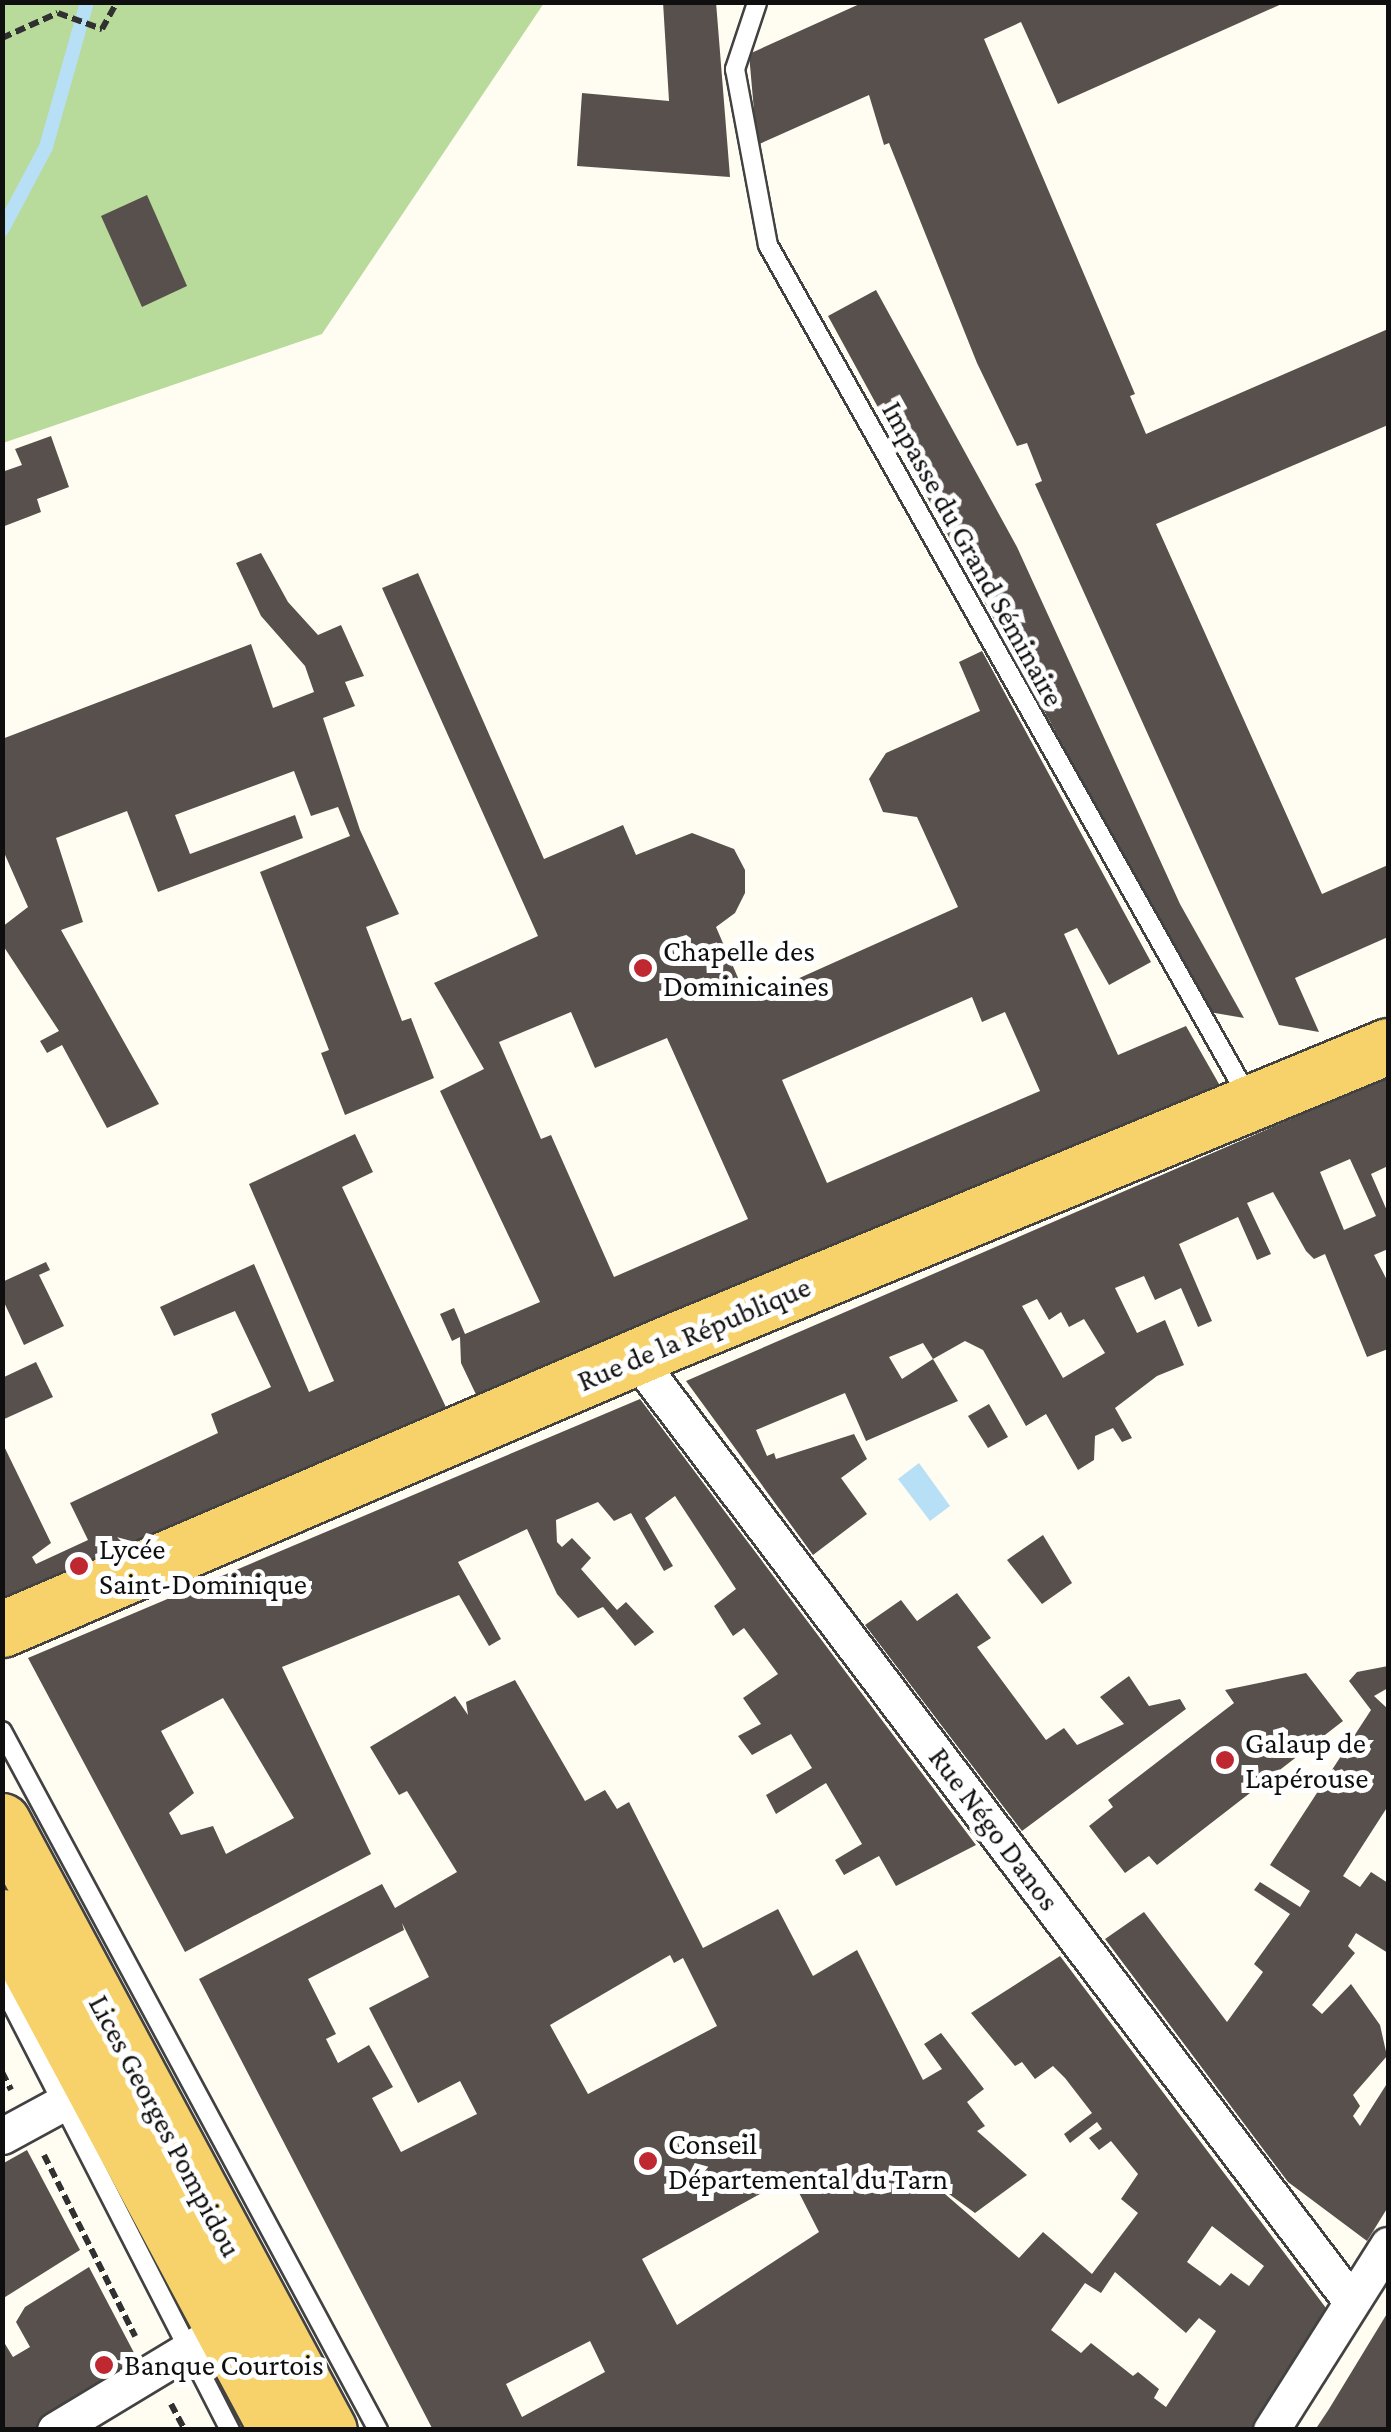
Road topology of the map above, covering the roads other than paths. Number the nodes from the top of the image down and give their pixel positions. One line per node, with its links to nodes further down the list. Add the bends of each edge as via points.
1 (757, 3): 3 (lane, Impasse du Grand Séminaire, via 735,69 768,245)
2 (1388, 1046): 3 (main road, Rue de la République)
3 (1253, 1105): 4 (main road, Rue de la République)
4 (636, 1358): 5 (main road, Rue de la République); 13 (street, Rue Négo Danos)
5 (2, 1629)
6 (2, 1731): 8 (lane)
7 (2, 1821): 8 (main road, Lices Georges Pompidou)
8 (34, 1882): 10 (main road, Lices Georges Pompidou); 18 (main road, Lices Georges Pompidou); 19 (lane)
9 (2, 1985): 10 (lane)
10 (80, 2094): 11 (street); 14 (main road, Lices Georges Pompidou)
11 (15, 2130)
12 (1388, 2245): 13 (street)
13 (1352, 2301): 20 (street)
14 (206, 2338): 15 (street); 16 (lane); 17 (main road, Lices Georges Pompidou)
15 (55, 2430)
16 (230, 2430)
17 (277, 2430)
18 (330, 2430)
19 (378, 2430)
20 (1271, 2430)

